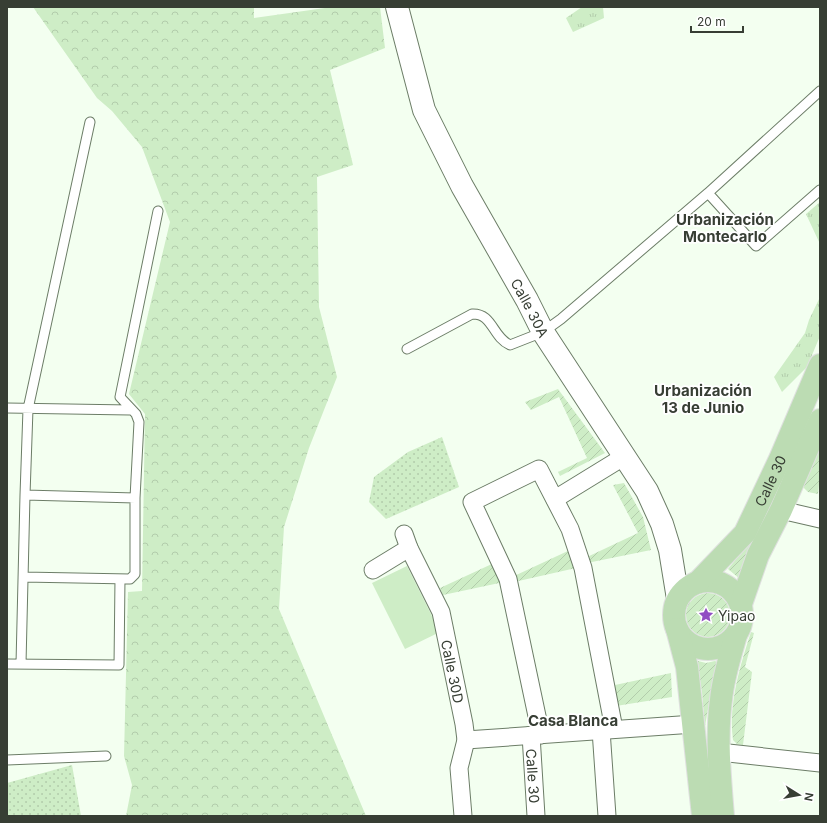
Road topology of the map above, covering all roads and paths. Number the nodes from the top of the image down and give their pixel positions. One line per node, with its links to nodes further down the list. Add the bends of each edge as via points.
1 (397, 7): 7 (street, Calle 30A, via 424,110 462,186)
2 (820, 91): 5 (lane)
3 (90, 122): 11 (lane)
4 (820, 190): 5 (lane, via 756,246)
5 (708, 193): 7 (lane)
6 (158, 211): 12 (lane, via 120,397)
7 (543, 332): 8 (lane, via 510,344 503,342 487,318 472,314); 14 (street, Calle 30A)
8 (407, 349)
9 (820, 365): 23 (main road, Calle 30, via 745,533)
10 (7, 408): 11 (lane)
11 (28, 409): 12 (lane); 15 (lane)
12 (130, 410): 16 (lane, via 136,414 139,422)
13 (820, 420): 18 (main road, Calle 30)
14 (625, 456): 17 (street); 24 (street, Calle 30A, via 647,491 662,524 670,550)
15 (25, 494): 16 (lane); 21 (lane)
16 (135, 498): 22 (lane, via 135,574 130,579)
17 (555, 500): 31 (street, via 570,529 583,568); 32 (street, Calle 30, via 539,469 472,502 508,579)
18 (781, 510): 19 (street); 25 (main road, Calle 30, via 758,555)
19 (820, 519)
20 (373, 570): 33 (street, Calle 30D, via 406,541 441,612)
21 (23, 577): 22 (lane); 29 (lane)
22 (120, 580): 29 (lane, via 119,665)
23 (698, 582): 24 (main road, via 686,589); 25 (main road, via 711,581 723,584 734,592)
24 (678, 600): 26 (main road, via 674,612)
25 (740, 604): 27 (main road, via 741,625)
26 (676, 626): 27 (main road, via 682,637 691,645 703,649 727,644); 30 (main road, via 687,667)
27 (736, 634): 34 (main road, via 721,700)
28 (7, 664): 29 (lane)
29 (21, 664)
30 (694, 724): 31 (street); 41 (main road)
31 (608, 730): 32 (street); 40 (street)
32 (536, 735): 33 (street); 39 (street, Calle 30)
33 (466, 740): 38 (street, Calle 30D, via 460,768)
34 (719, 752): 37 (street); 42 (main road)
35 (106, 756): 36 (lane)
36 (7, 760)
37 (820, 763)
38 (463, 816)
39 (536, 816)
40 (607, 816)
41 (703, 816)
42 (723, 816)

